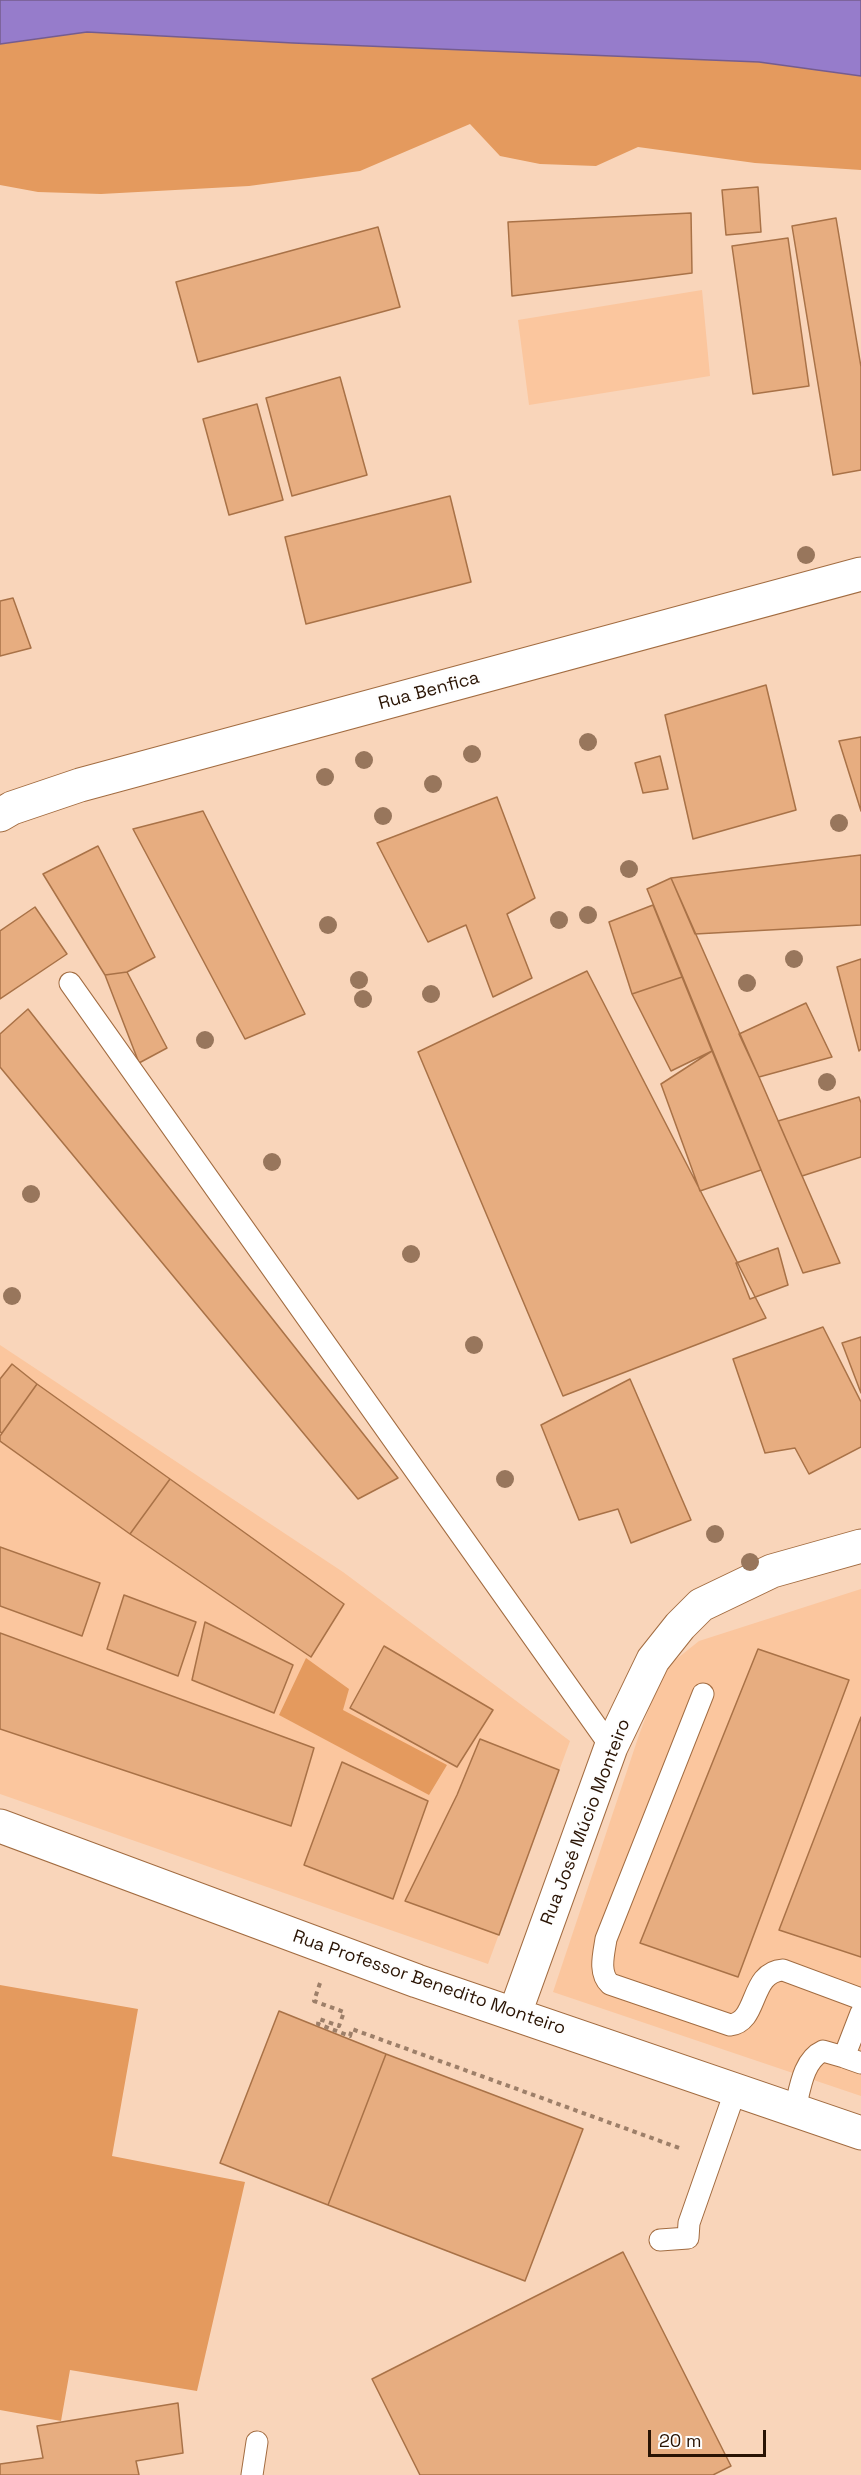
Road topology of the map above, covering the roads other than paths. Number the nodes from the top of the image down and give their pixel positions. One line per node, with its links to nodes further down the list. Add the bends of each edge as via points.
1 (861, 574): 2 (street, Rua Benfica, via 80,786)
2 (0, 815)
3 (70, 983): 6 (lane)
4 (861, 1546): 6 (street, Rua José Múcio Monteiro, via 772,1571 701,1605 653,1660)
5 (703, 1694): 8 (lane, via 606,1939 606,1980 730,2025 745,2017 758,1989 775,1971 783,1970)
6 (611, 1746): 9 (street, Rua José Múcio Monteiro)
7 (0, 1826): 9 (street, Rua Professor Benedito Monteiro, via 417,1981)
8 (861, 1999)
9 (515, 2013): 12 (street, Rua Professor Benedito Monteiro)
10 (861, 2013): 11 (lane)
11 (853, 2060): 13 (lane, via 823,2051 811,2059)
12 (736, 2089): 13 (street, Rua Professor Benedito Monteiro); 15 (lane, via 689,2223 688,2238)
13 (795, 2109): 14 (street, Rua Professor Benedito Monteiro)
14 (861, 2133)
15 (660, 2240)
16 (257, 2442): 17 (lane)
17 (252, 2475)

